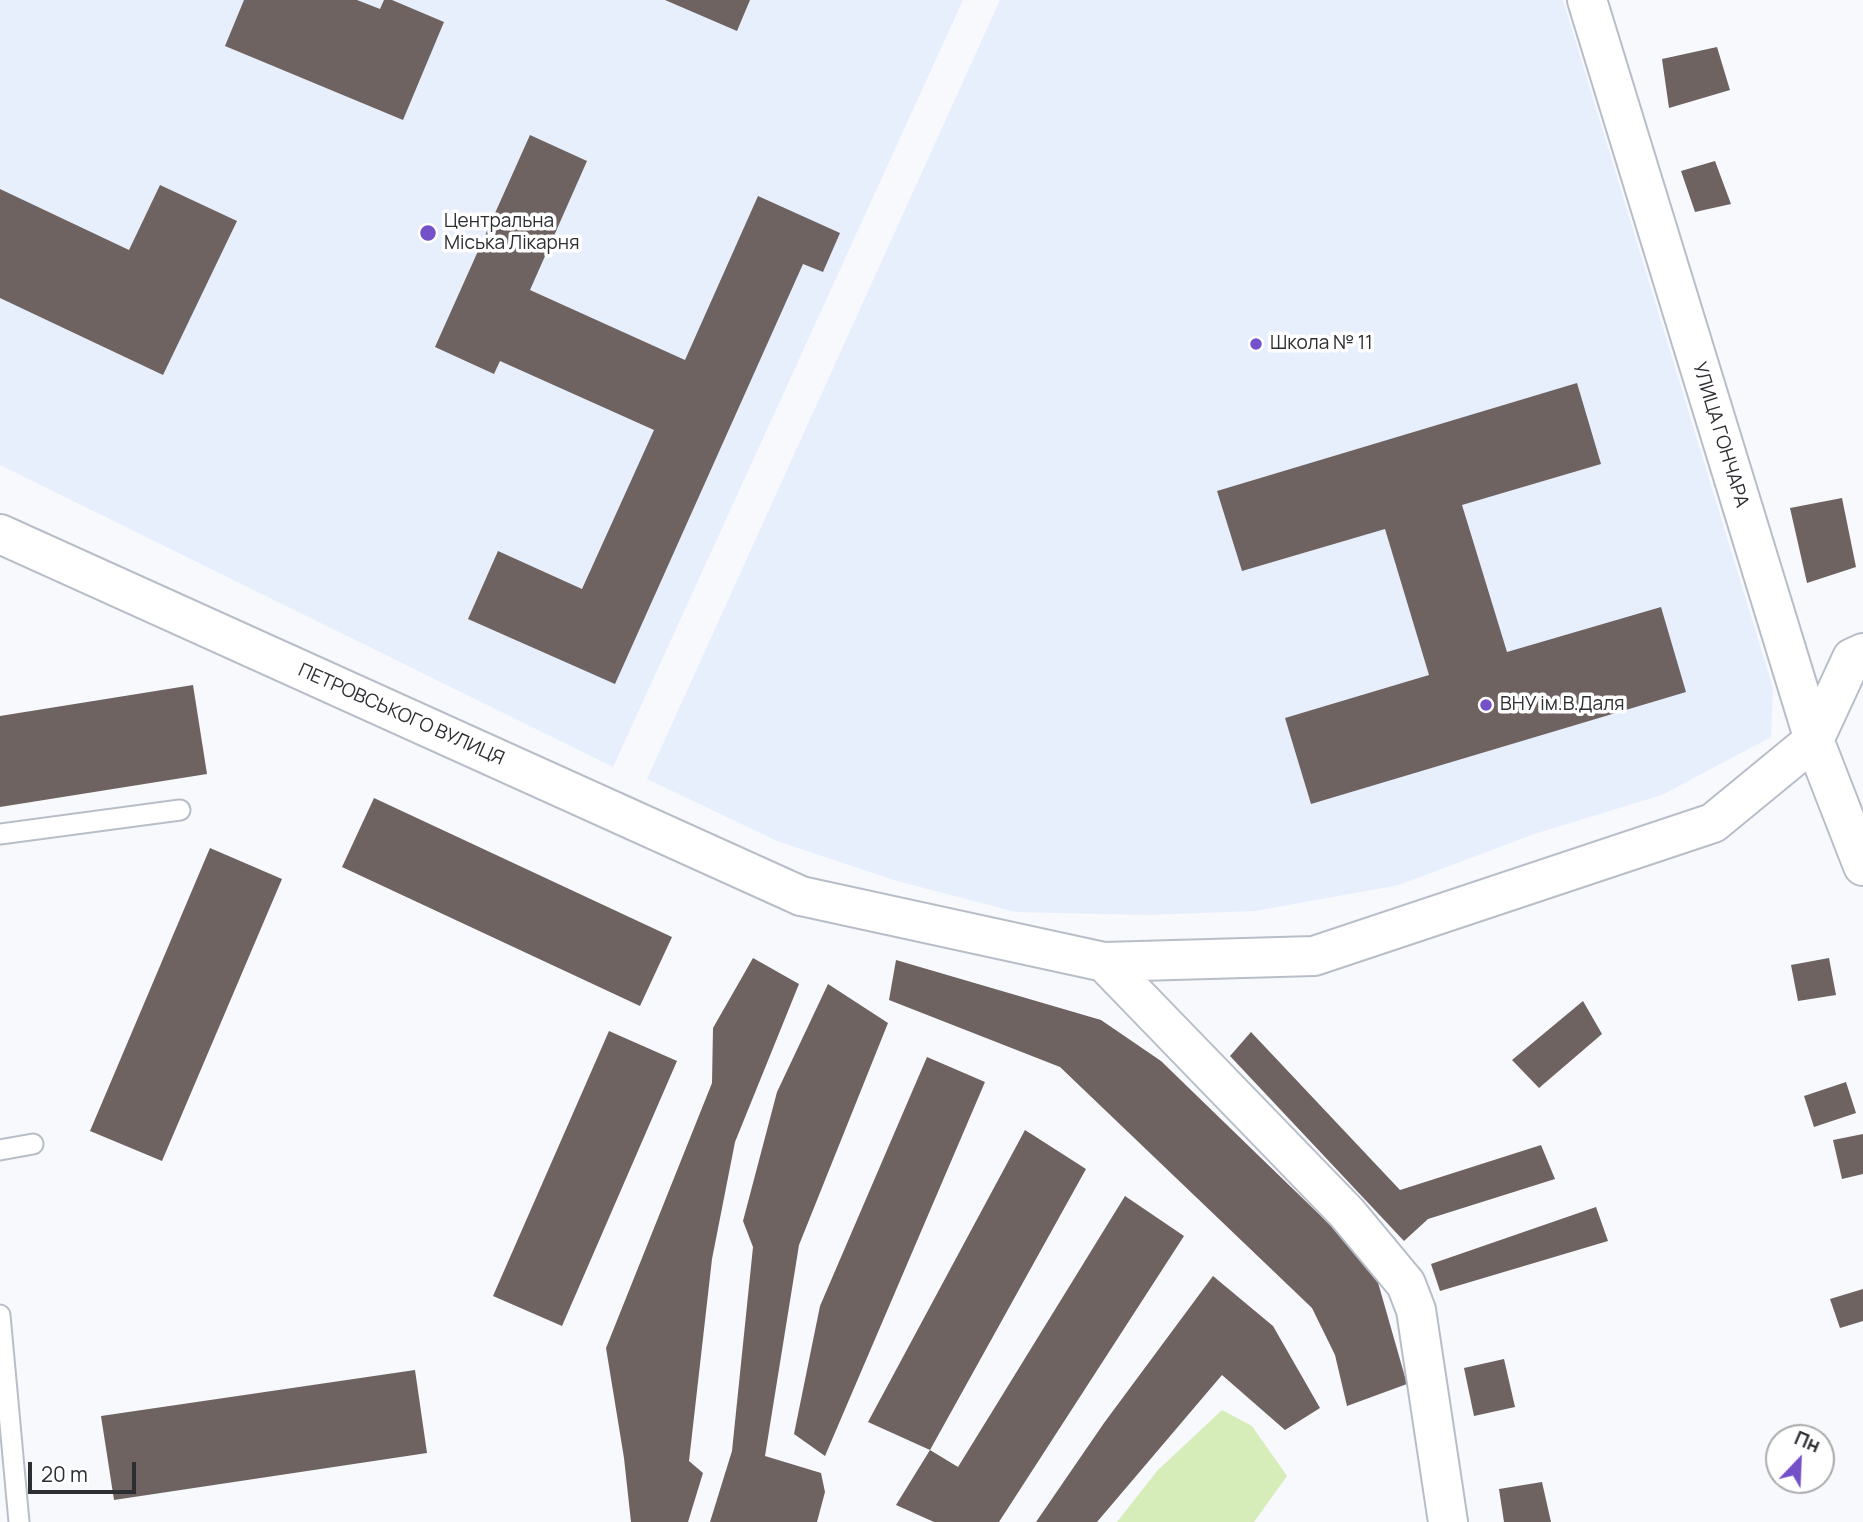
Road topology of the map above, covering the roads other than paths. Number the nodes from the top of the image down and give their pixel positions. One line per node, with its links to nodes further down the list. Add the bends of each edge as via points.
1 (1587, 0): 4 (street, УЛИЦА ГОНЧАРА)
2 (0, 534): 8 (street, ПЕТРОВСЬКОГО ВУЛИЦЯ, via 801,896)
3 (1863, 653): 4 (street, via 1852,658)
4 (1814, 740): 7 (street, УЛИЦА ГОНЧАРА); 8 (street, ПЕТРОВСЬКОГО ВУЛИЦЯ, via 1713,823 1314,957)
5 (180, 810): 6 (lane)
6 (0, 834)
7 (1863, 866)
8 (1104, 962): 13 (street, via 1347,1213 1406,1284 1416,1310)
9 (33, 1144): 10 (lane)
10 (0, 1150)
11 (0, 1315): 12 (lane)
12 (19, 1522)
13 (1448, 1522)

